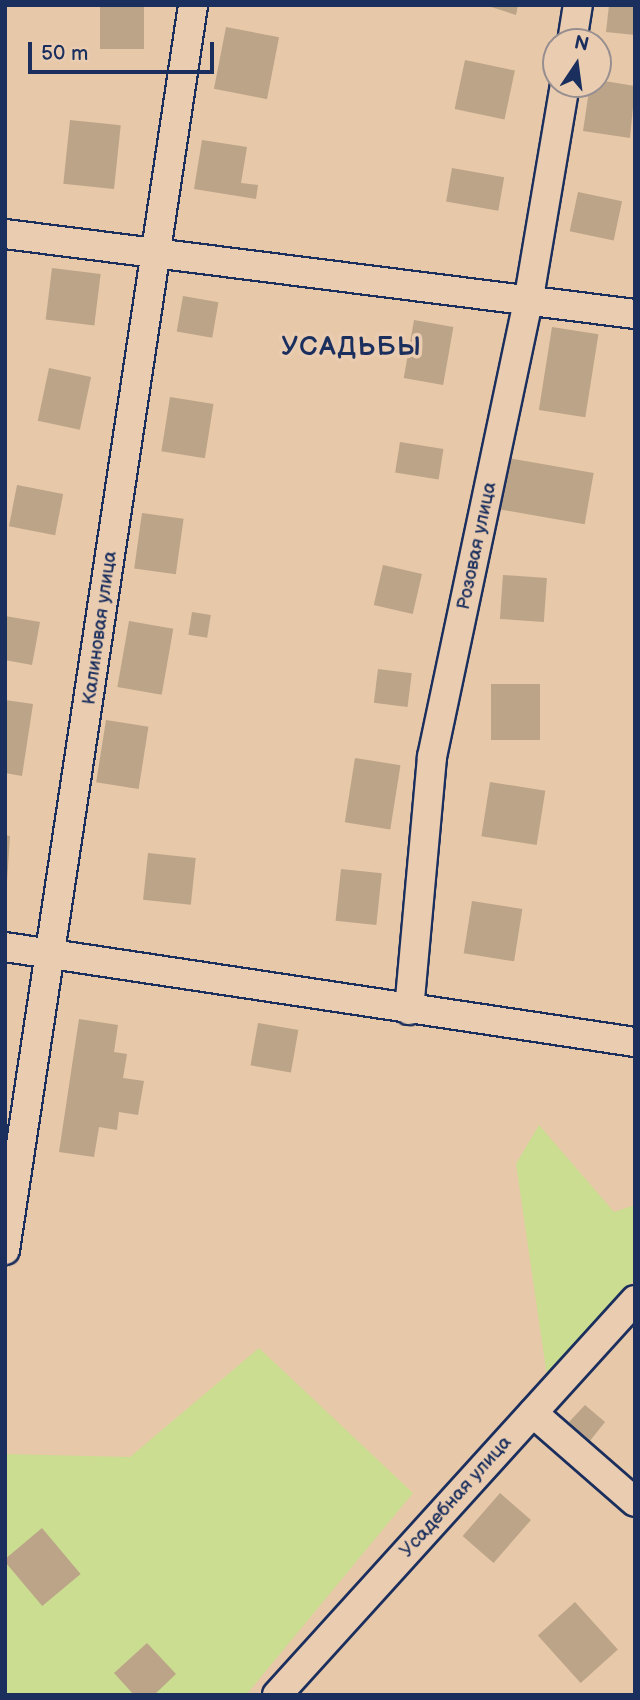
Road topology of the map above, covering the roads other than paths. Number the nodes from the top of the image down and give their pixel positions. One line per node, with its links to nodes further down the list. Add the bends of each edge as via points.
1 (193, 5): 6 (street, Калиновая улица)
2 (578, 5): 3 (street)
3 (574, 28)
4 (563, 98): 7 (street, Розовая улица)
5 (5, 234): 6 (street)
6 (155, 254): 7 (street); 10 (street, Калиновая улица)
7 (529, 298): 8 (street); 11 (street, Розовая улица, via 432,757)
8 (635, 314)
9 (5, 947): 10 (street)
10 (52, 954): 11 (street); 13 (street, Калиновая улица)
11 (409, 1010): 12 (street)
12 (635, 1042)
13 (5, 1250)
14 (635, 1300): 15 (street, Усадебная улица)
15 (533, 1412): 16 (street); 17 (street, Усадебная улица)
16 (635, 1502)
17 (282, 1693)

